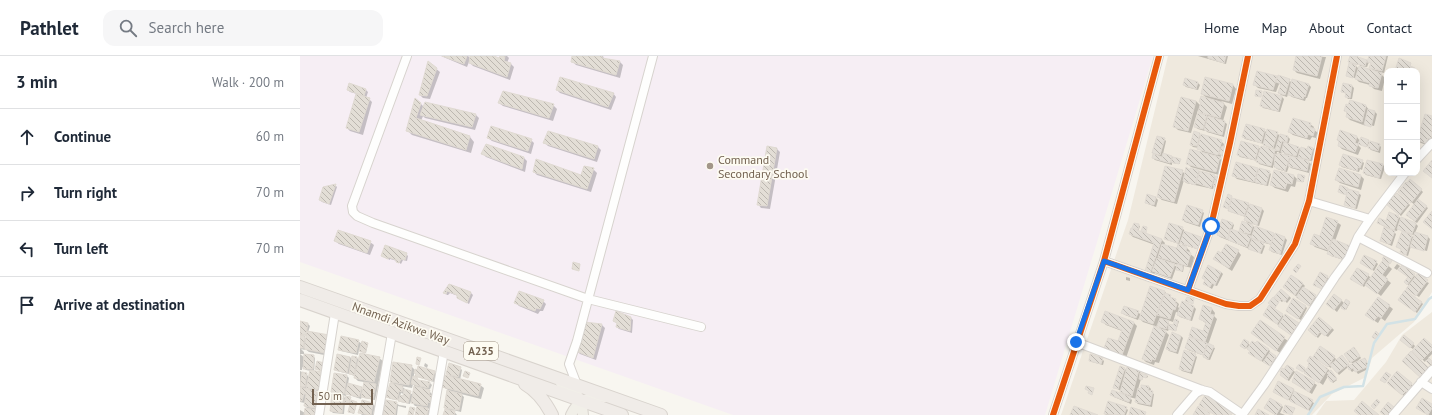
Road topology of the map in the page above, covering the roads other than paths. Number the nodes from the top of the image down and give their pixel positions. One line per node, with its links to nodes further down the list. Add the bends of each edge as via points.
1 (407, 56): 16 (street, via 352,206 353,212 373,223)
2 (653, 56): 16 (street)
3 (1160, 56): 12 (street)
4 (1248, 56): 15 (street, via 1211,226)
5 (1337, 56): 9 (street)
6 (1432, 143): 7 (street)
7 (1420, 156)
8 (1402, 176): 10 (street)
9 (1309, 202): 10 (street); 15 (street, via 1295,244 1260,299 1250,306 1238,306)
10 (1370, 219): 11 (street)
11 (1358, 237): 13 (street); 42 (street, via 1349,258)
12 (1104, 261): 15 (street); 21 (street)
13 (1427, 273)
14 (300, 287): 25 (highway, Nnamdi Azikwe Way / A235)
15 (1188, 290)
16 (588, 299): 19 (street); 27 (street, via 569,364)
17 (300, 300): 18 (highway, Nnamdi Azikwe Way / A235)
18 (335, 313): 20 (highway, Nnamdi Azikwe Way / A235); 32 (street)
19 (701, 327)
20 (392, 333): 22 (highway, Nnamdi Azikwe Way / A235); 33 (street)
21 (1076, 342): 29 (street); 40 (street)
22 (444, 351): 24 (highway, Nnamdi Azikwe Way / A235); 34 (street)
23 (1432, 370): 26 (street)
24 (507, 374): 31 (highway, Nnamdi Azikwe Way / A235); 35 (highway, via 539,395)
25 (547, 375): 27 (highway, Nnamdi Azikwe Way / A235); 31 (main road, via 566,385)
26 (1421, 382): 28 (street); 43 (street)
27 (577, 385): 30 (highway, Nnamdi Azikwe Way / A235)
28 (1432, 389)
29 (1202, 390): 41 (street); 42 (street, via 1210,392)
30 (609, 397): 31 (main road, via 597,396); 39 (highway, Nnamdi Azikwe Way / A235)
31 (581, 401): 36 (main road); 37 (main road); 38 (highway, Nnamdi Azikwe Way / A235)
32 (319, 415)
33 (378, 415)
34 (433, 415)
35 (552, 415)
36 (571, 415)
37 (582, 415)
38 (622, 415)
39 (661, 415)
40 (1052, 415)
41 (1177, 415)
42 (1242, 415)
43 (1393, 415)

